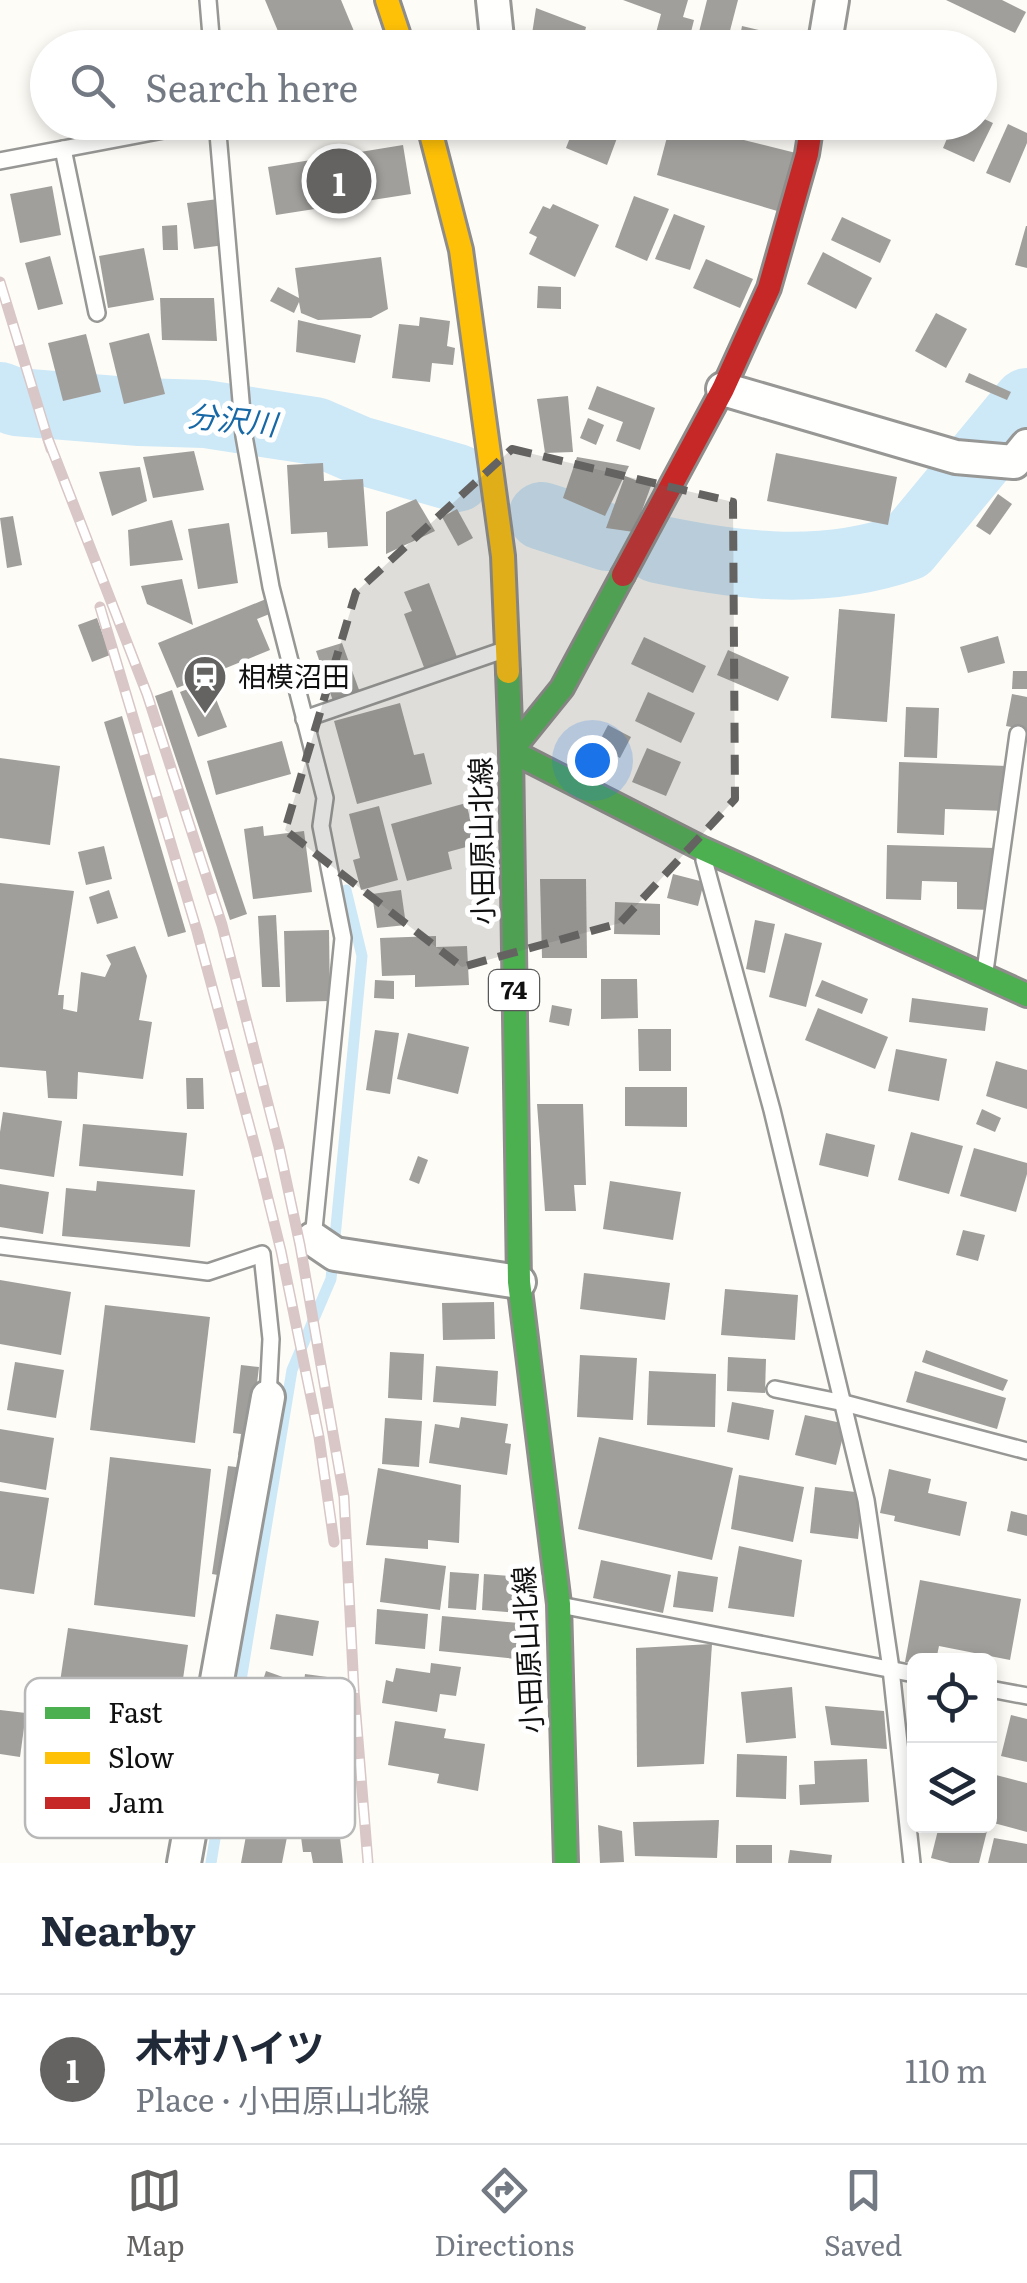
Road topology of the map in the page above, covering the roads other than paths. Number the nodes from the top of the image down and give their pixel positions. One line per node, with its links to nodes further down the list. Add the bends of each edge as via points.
1 (208, 0): 5 (lane)
2 (387, 0): 6 (main road)
3 (493, 0): 7 (street)
4 (832, 0): 8 (street)
5 (210, 30)
6 (397, 30)
7 (496, 30)
8 (827, 30)
9 (111, 140): 13 (lane)
10 (218, 140): 19 (lane, via 244,436)
11 (433, 140): 18 (main road, 小田原山北線 / 74, via 462,250 504,556)
12 (809, 140): 16 (main road, via 769,288)
13 (63, 149): 14 (lane); 15 (lane)
14 (0, 161)
15 (97, 312)
16 (723, 389): 17 (street, via 956,457); 21 (main road, via 562,688)
17 (1020, 454)
18 (506, 649): 19 (lane); 21 (main road, 小田原山北線 / 74)
19 (304, 719): 25 (lane, via 324,798 321,826 343,938)
20 (1018, 734): 23 (lane)
21 (511, 750): 22 (main road); 27 (main road, 小田原山北線 / 74)
22 (701, 848): 23 (main road); 30 (lane)
23 (985, 976): 24 (main road)
24 (1027, 994)
25 (314, 1239): 27 (street, via 335,1254)
26 (0, 1246): 29 (lane, via 208,1272 262,1254 271,1339)
27 (519, 1282): 32 (main road, 小田原山北線 / 74)
28 (776, 1389): 30 (lane)
29 (268, 1397): 35 (street)
30 (844, 1403): 31 (lane); 33 (lane)
31 (1027, 1451)
32 (559, 1604): 33 (lane); 40 (main road, 小田原山北線 / 74)
33 (892, 1669): 34 (lane); 41 (lane)
34 (907, 1672)
35 (217, 1678)
36 (997, 1690): 37 (lane)
37 (1027, 1696)
38 (189, 1838): 39 (street)
39 (184, 1863)
40 (566, 1863)
41 (912, 1863)

